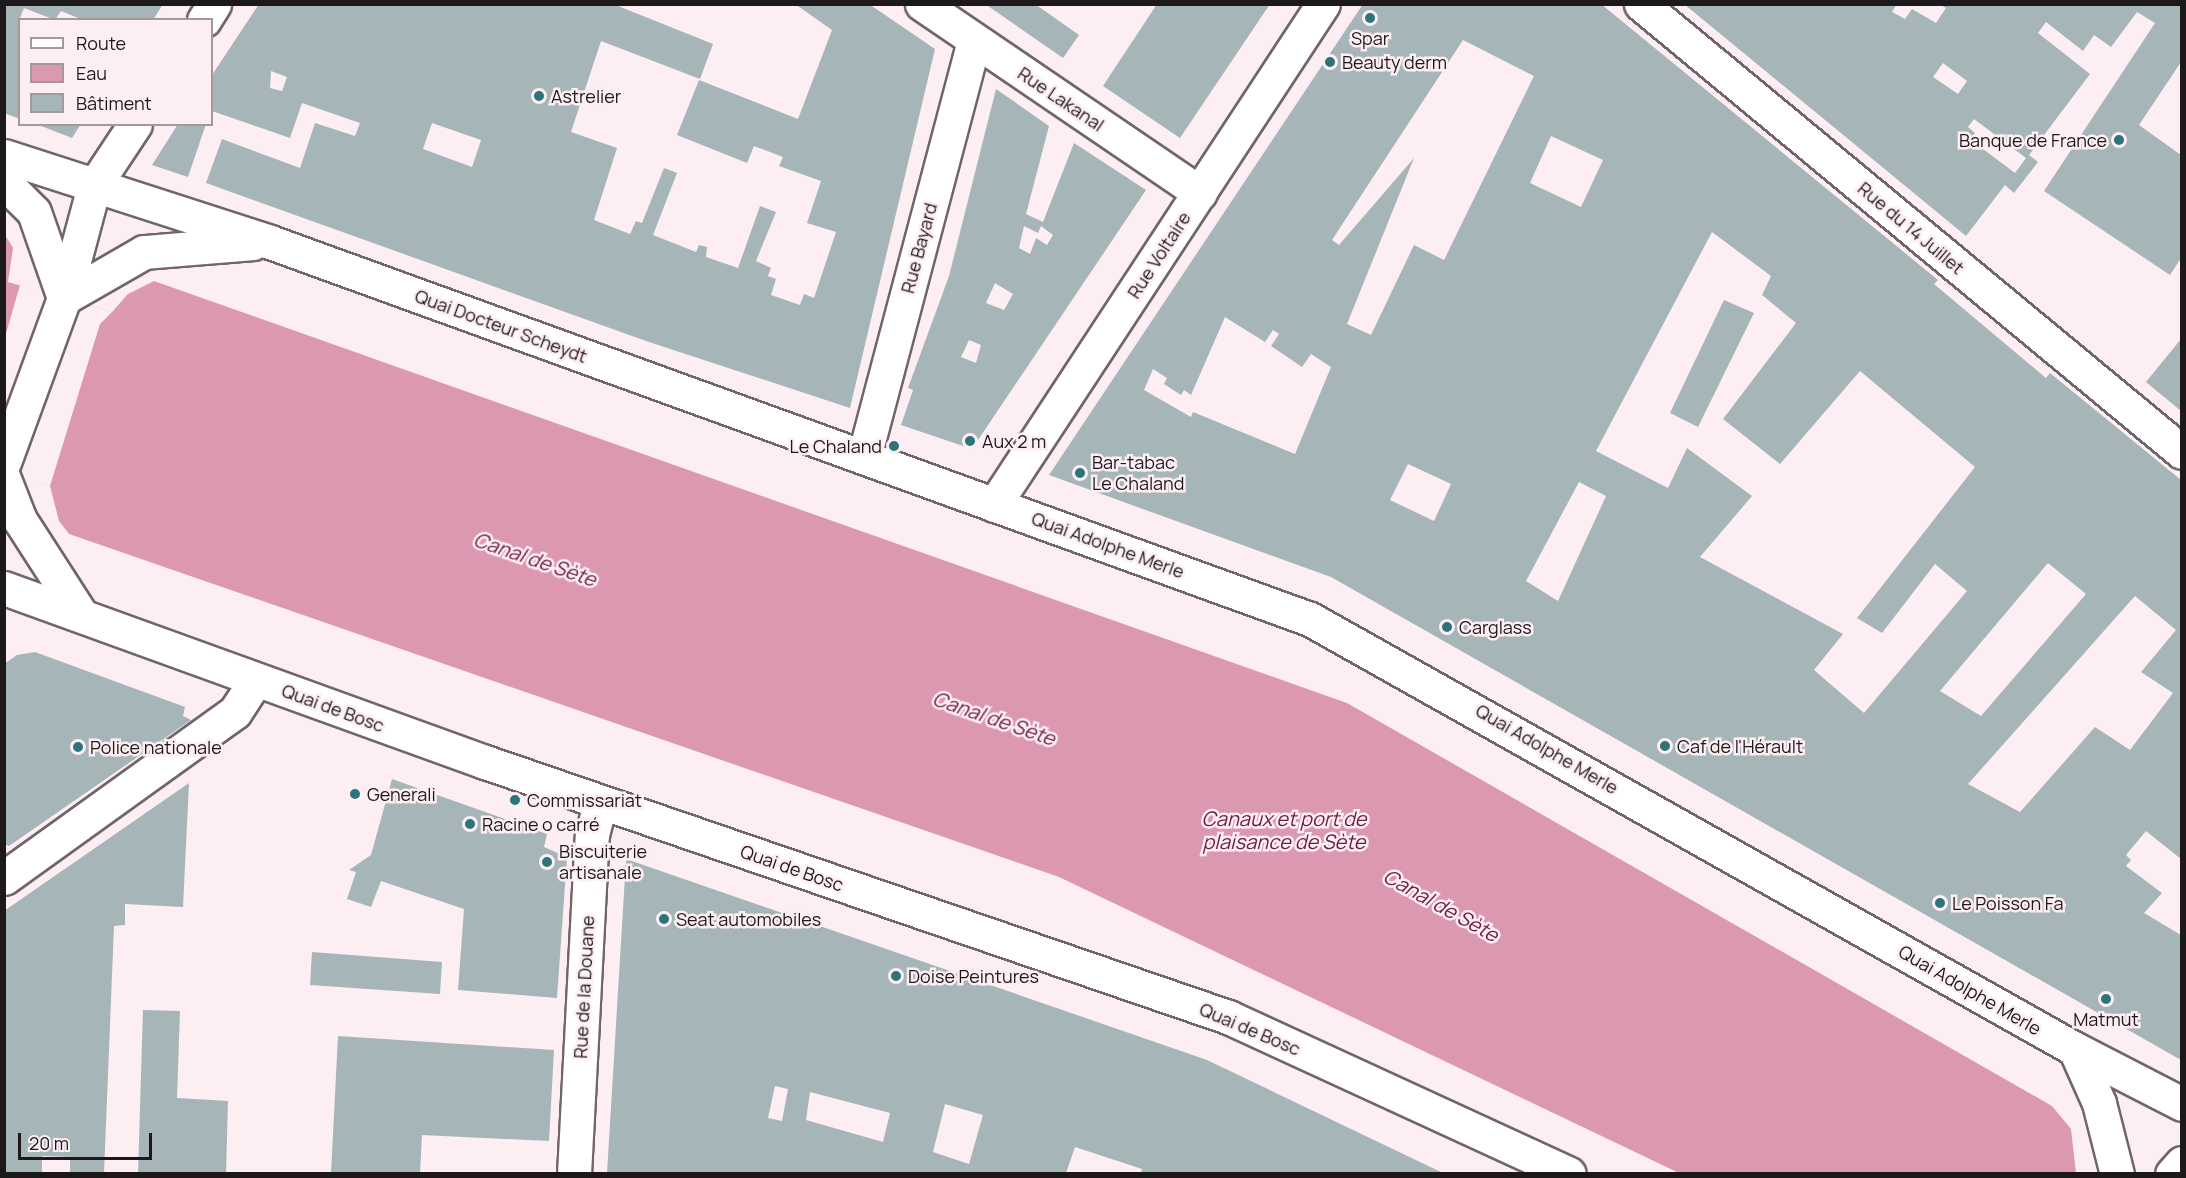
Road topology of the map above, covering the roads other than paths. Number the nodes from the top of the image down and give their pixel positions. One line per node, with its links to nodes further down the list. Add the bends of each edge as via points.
1 (214, 4): 5 (street)
2 (922, 4): 6 (street, Rue Lakanal)
3 (1323, 4): 11 (street, Rue Voltaire)
4 (1641, 4): 14 (street, Rue du 14 Juillet)
5 (205, 18)
6 (974, 40): 11 (street, Rue Lakanal); 15 (street, Rue Bayard)
7 (134, 126): 10 (street)
8 (4, 156): 10 (street, Quai Docteur Scheydt)
9 (4, 182): 13 (street, via 34,212)
10 (94, 186): 12 (street, Quai Docteur Scheydt); 13 (street)
11 (1200, 193): 18 (street, Rue Voltaire)
12 (270, 242): 13 (street, via 144,252); 15 (street, Quai Docteur Scheydt)
13 (64, 298): 16 (street)
14 (2181, 452)
15 (864, 457): 18 (street, Quai Docteur Scheydt)
16 (4, 462)
17 (4, 479): 20 (street, via 20,520)
18 (994, 505): 24 (street, Quai Adolphe Merle, via 1310,619)
19 (4, 588): 20 (street, Quai de Bosc)
20 (80, 613): 21 (street, Quai de Bosc)
21 (256, 681): 22 (street, Quai de Bosc); 23 (street, via 235,712)
22 (600, 802): 27 (street, Rue de la Douane, via 592,835); 28 (street, Quai de Bosc, via 1228,1017)
23 (4, 878)
24 (2075, 1049): 25 (street, Quai Adolphe Merle); 29 (street, via 2099,1102)
25 (2181, 1104)
26 (2181, 1162): 30 (street)
27 (574, 1173)
28 (1569, 1173)
29 (2117, 1173)
30 (2172, 1173)

